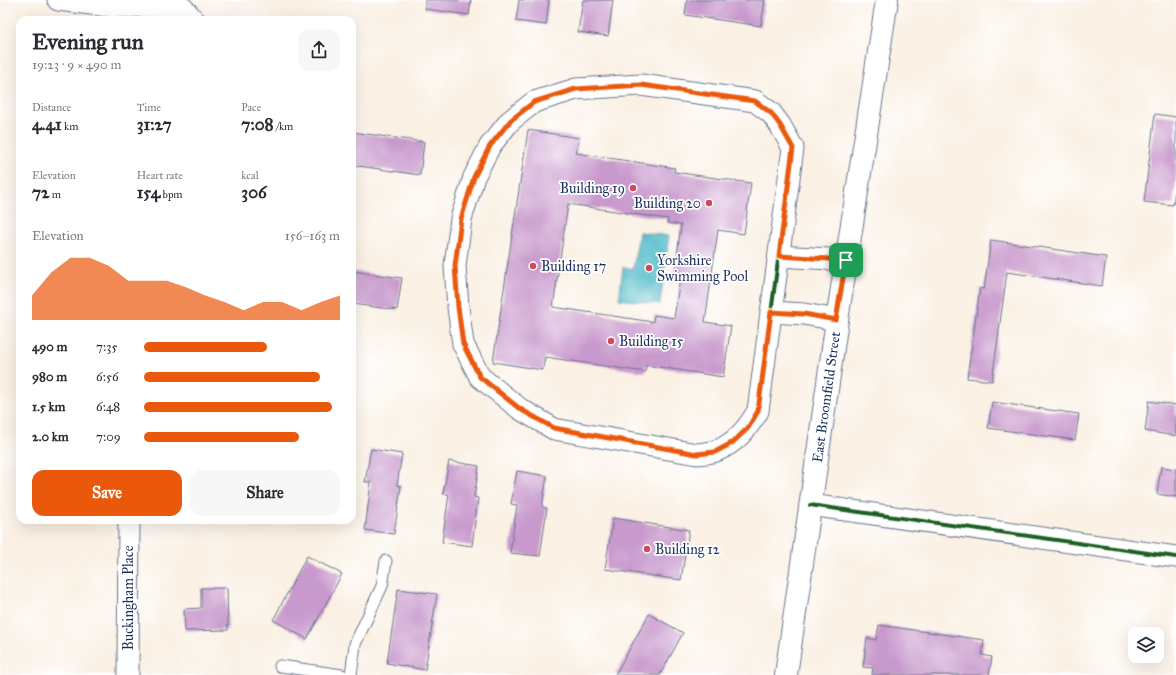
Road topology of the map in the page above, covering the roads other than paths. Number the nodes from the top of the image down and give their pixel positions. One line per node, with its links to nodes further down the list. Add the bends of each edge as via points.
1 (58, 0): 3 (street, via 116,7 183,8)
2 (887, 0): 5 (main road, East Broomfield Street)
3 (190, 16)
4 (779, 256): 5 (street); 6 (street); 6 (street, via 793,148 771,113 755,101 641,85 576,89 534,102 510,121 490,146 474,177 461,219 455,266 463,344 480,377 520,409 554,428 697,454 715,452 732,443 748,428 758,411)
5 (846, 260): 7 (main road, East Broomfield Street)
6 (771, 312): 7 (street, via 804,314)
7 (836, 320): 8 (main road, East Broomfield Street)
8 (810, 505): 10 (street); 16 (main road, East Broomfield Street)
9 (129, 524): 13 (street, Buckingham Place)
10 (1176, 557)
11 (386, 561): 15 (lane, via 382,586 355,644)
12 (280, 666): 14 (lane)
13 (128, 675)
14 (342, 675)
15 (351, 675)
16 (786, 675)

